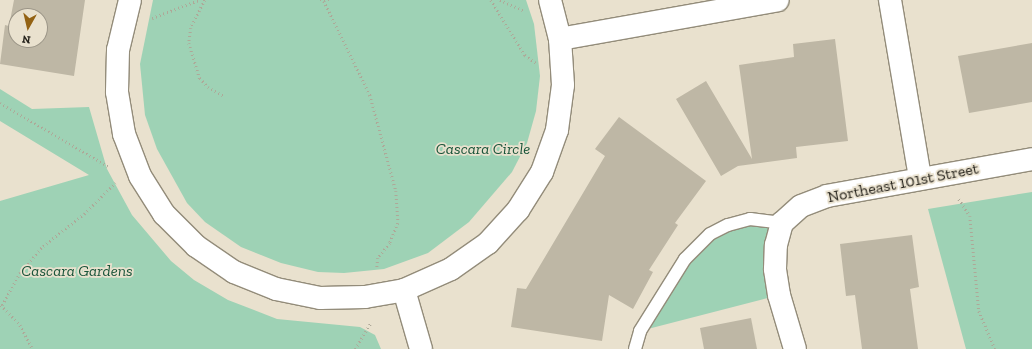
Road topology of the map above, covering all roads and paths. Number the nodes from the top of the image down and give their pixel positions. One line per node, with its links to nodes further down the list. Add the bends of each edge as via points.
1 (130, 0): 25 (street, via 118,50 117,92 124,134 136,167 164,214 196,246 234,272 276,289 320,298 365,297)
2 (199, 0): 13 (path, via 162,17)
3 (205, 0): 16 (path, via 191,28 190,43 200,78 208,87)
4 (320, 0): 11 (path)
5 (329, 0): 11 (path)
6 (491, 0): 15 (path, via 525,54 532,63)
7 (500, 0): 12 (path)
8 (550, 0): 14 (street)
9 (778, 0): 14 (street)
10 (890, 0): 21 (street)
11 (324, 2): 24 (path, via 370,95 396,191 398,223 390,243 378,258)
12 (530, 11)
13 (144, 20)
14 (560, 39): 25 (street, via 563,85 557,130 542,172 522,204 488,243 451,269)
15 (538, 64)
16 (224, 96)
17 (0, 103): 19 (path)
18 (1032, 159): 20 (street, Northeast 101st Street)
19 (110, 168)
20 (944, 174): 21 (street, Northeast 101st Street); 33 (path, via 970,216 979,311)
21 (920, 178): 23 (street, Northeast 101st Street, via 827,196 801,206)
22 (117, 181): 26 (path, via 84,214 43,246 20,274)
23 (782, 223): 31 (lane, via 750,219 728,225 710,234 685,259 640,331); 32 (street, via 776,245 775,269 778,295)
24 (378, 275)
25 (404, 290): 30 (street)
26 (1, 305): 28 (path, via 20,324)
27 (375, 314): 29 (path)
28 (32, 349)
29 (355, 349)
30 (421, 349)
31 (635, 349)
32 (795, 349)
33 (995, 349)

